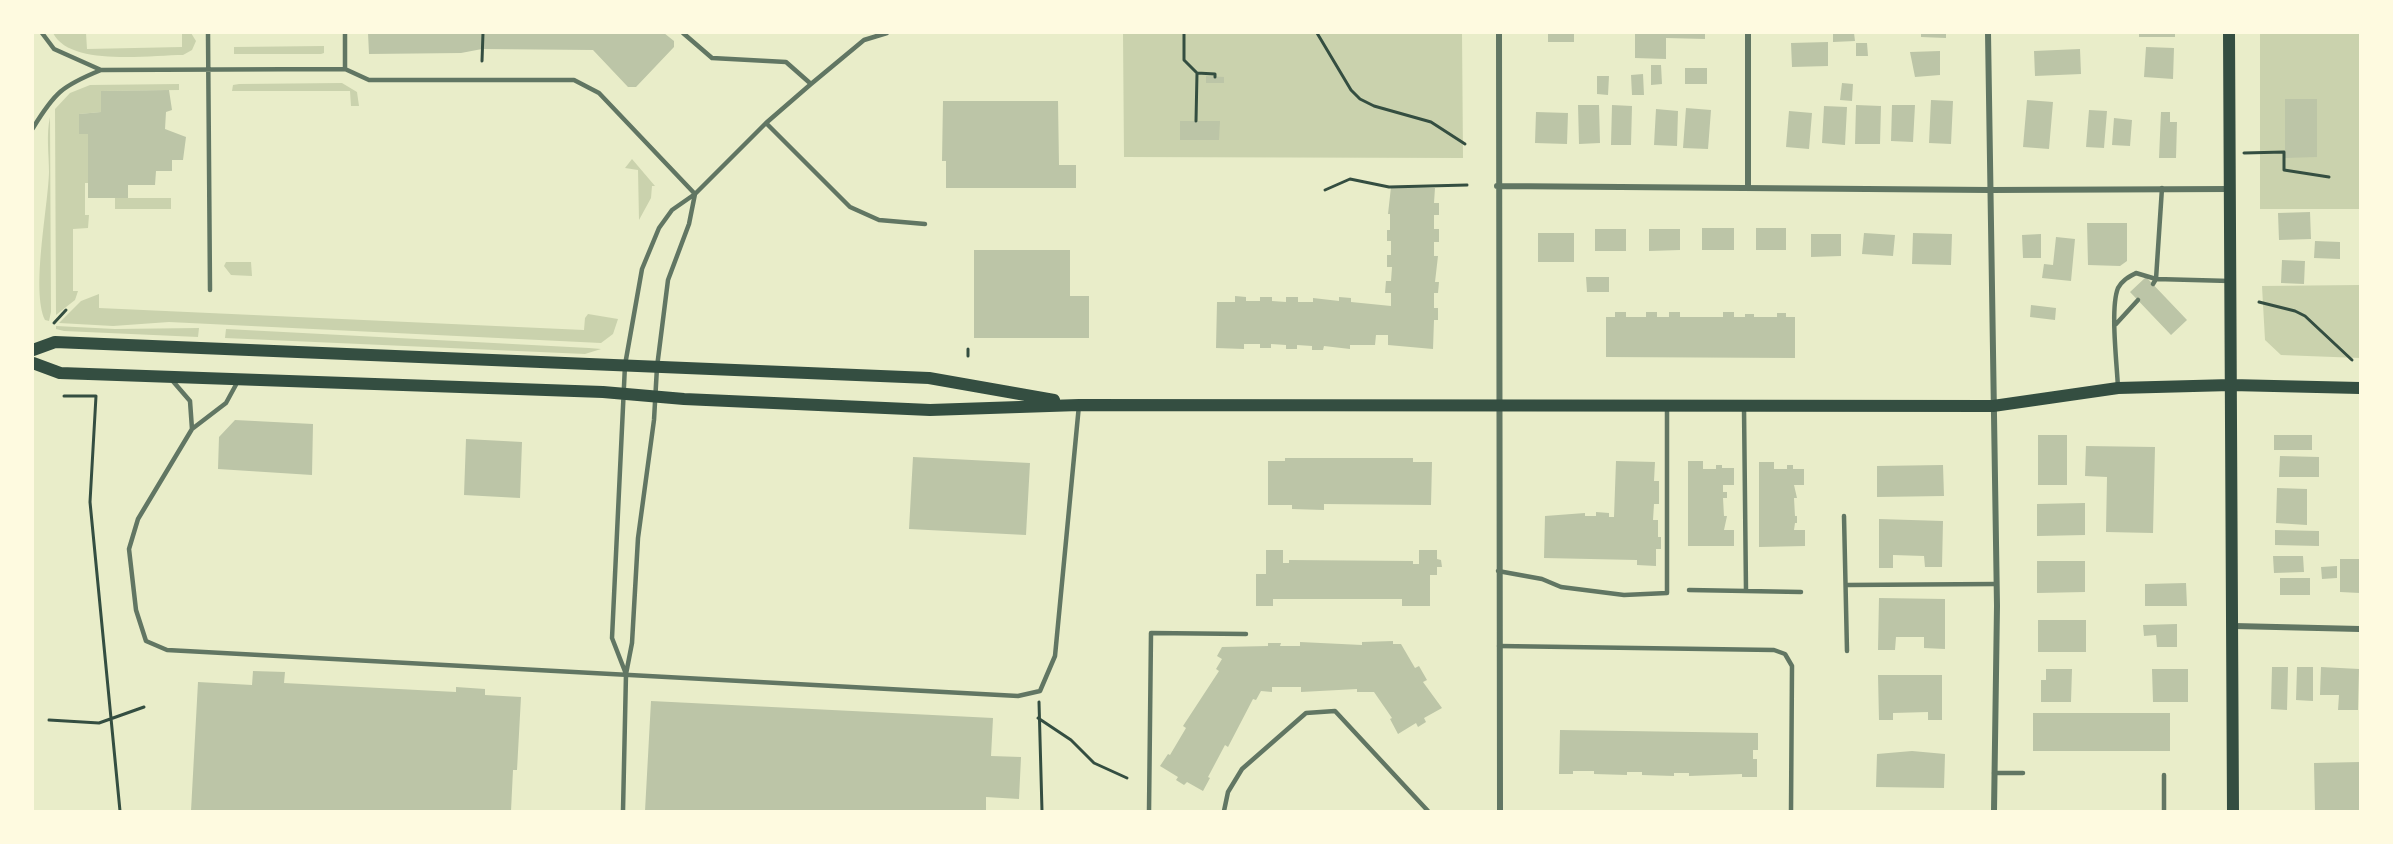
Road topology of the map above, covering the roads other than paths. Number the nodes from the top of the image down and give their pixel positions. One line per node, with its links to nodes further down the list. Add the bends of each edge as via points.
1 (42, 33): 12 (lane, via 54,49)
2 (208, 33): 10 (lane)
3 (345, 33): 11 (lane)
4 (683, 33): 13 (lane, via 712,58 786,62)
5 (887, 33): 13 (lane, via 864,40)
6 (1499, 33): 16 (street)
7 (1748, 33): 17 (street)
8 (1988, 33): 20 (street)
9 (2229, 33): 19 (main road)
10 (208, 69): 11 (lane); 12 (lane); 25 (lane)
11 (345, 69): 21 (lane, via 369,80 582,82 599,93)
12 (101, 70): 15 (lane, via 71,82 52,98)
13 (810, 84): 14 (lane)
14 (766, 123): 21 (lane); 22 (lane, via 850,207 879,220)
15 (33, 128)
16 (1497, 186): 17 (street); 40 (street)
17 (1748, 187): 20 (street)
18 (2162, 188): 19 (street); 20 (street); 23 (lane)
19 (2230, 189): 24 (main road)
20 (1990, 190): 43 (street)
21 (695, 194): 30 (lane, via 672,210 649,250); 31 (lane, via 689,224 668,280)
22 (925, 224)
23 (2154, 281): 24 (lane); 27 (lane, via 2136,273 2124,279 2118,286 2115,302)
24 (2231, 281): 34 (main road)
25 (210, 290)
26 (2138, 300): 27 (lane)
27 (2116, 324): 35 (lane)
28 (33, 350): 30 (main road, via 55,342)
29 (33, 363): 32 (main road, via 60,373)
30 (625, 365): 31 (main road); 37 (lane)
31 (657, 368): 38 (lane); 39 (main road, via 929,378)
32 (170, 377): 33 (main road); 44 (lane, via 190,401)
33 (240, 379): 37 (main road); 44 (lane, via 226,403)
34 (2231, 386): 35 (main road); 36 (main road); 52 (main road)
35 (2118, 388): 43 (main road)
36 (2360, 388)
37 (623, 393): 38 (main road); 57 (lane, via 612,638)
38 (656, 396): 39 (main road, via 930,410); 57 (lane)
39 (1079, 405): 40 (main road); 57 (lane, via 1055,656 1040,691 1018,696)
40 (1498, 405): 41 (main road); 46 (street)
41 (1667, 406): 42 (main road); 46 (lane, via 1667,593 1624,595 1561,587 1542,579)
42 (1744, 406): 43 (main road); 50 (lane)
43 (1993, 406): 47 (street)
44 (192, 429): 57 (lane, via 138,519 129,549 136,610 146,641 176,651)
45 (1844, 516): 48 (lane)
46 (1498, 571): 55 (street)
47 (1996, 584): 48 (lane); 58 (street)
48 (1847, 585): 56 (lane)
49 (1689, 590): 50 (lane)
50 (1746, 591): 51 (lane)
51 (1801, 592)
52 (2234, 626): 53 (street); 69 (main road)
53 (2360, 629)
54 (1246, 634): 62 (lane, via 1151,633)
55 (1499, 646): 65 (street); 66 (lane, via 1774,650 1785,654 1792,666)
56 (1847, 651)
57 (626, 674): 61 (lane)
58 (1994, 773): 59 (lane); 67 (street)
59 (2023, 773)
60 (2164, 775): 68 (lane)
61 (623, 811)
62 (1149, 811)
63 (1224, 811): 64 (lane, via 1228,792 1242,769 1306,713 1335,711)
64 (1428, 811)
65 (1500, 811)
66 (1791, 811)
67 (1994, 811)
68 (2164, 811)
69 (2233, 811)

